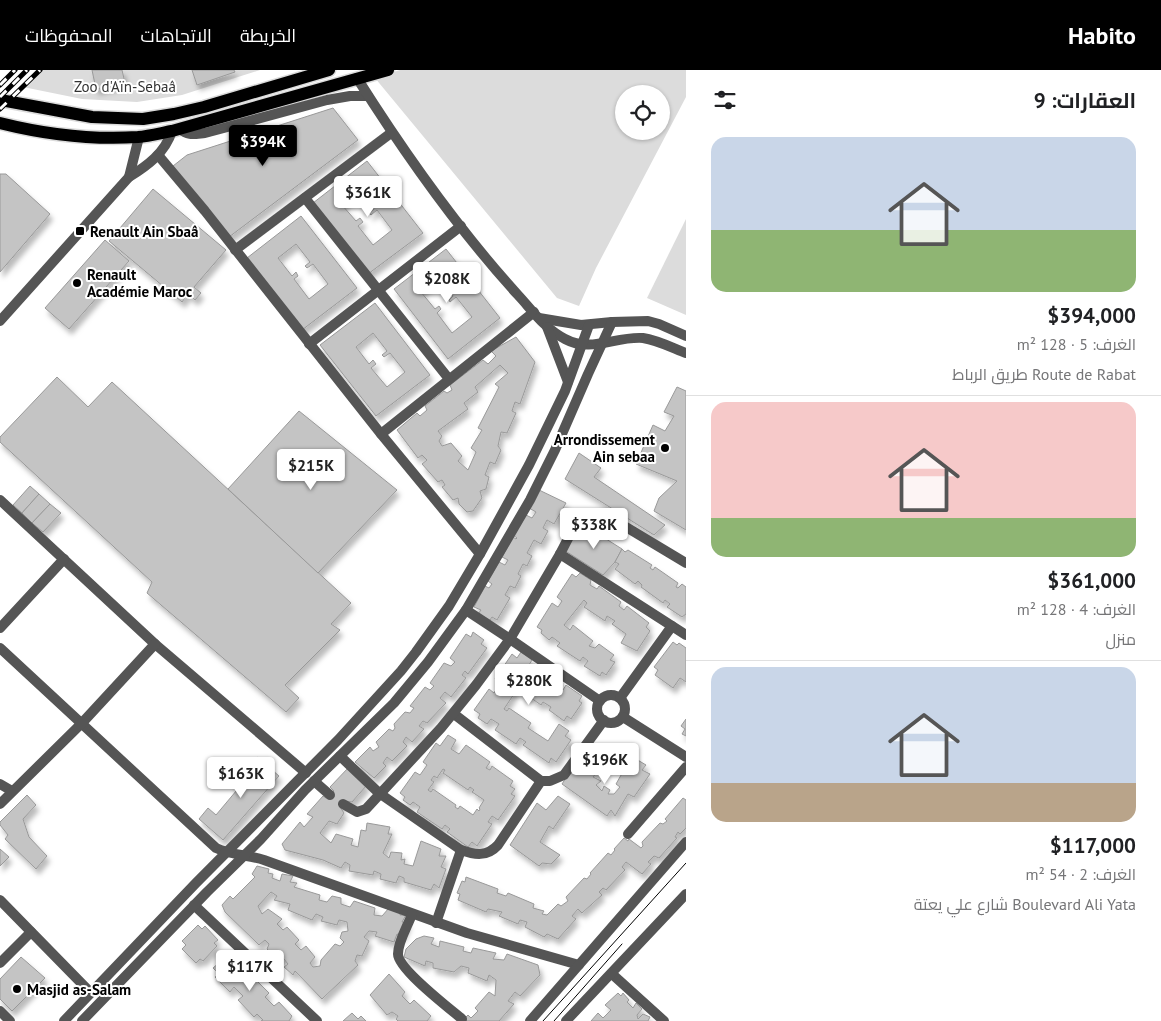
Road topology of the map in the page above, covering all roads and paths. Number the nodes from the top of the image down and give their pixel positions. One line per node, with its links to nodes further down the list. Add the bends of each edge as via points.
1 (330, 70): 5 (main road, via 204,107 143,119 92,117)
2 (383, 71): 3 (main road)
3 (357, 78): 4 (street); 7 (main road)
4 (368, 96): 7 (street, via 327,100 205,133 191,135); 8 (street)
5 (0, 100)
6 (0, 123): 9 (main road, via 66,135)
7 (176, 130): 9 (main road); 10 (street)
8 (391, 133): 12 (street); 13 (street)
9 (139, 137): 11 (street)
10 (158, 155): 11 (street); 14 (street)
11 (129, 177): 17 (street)
12 (305, 198): 14 (street); 15 (street)
13 (461, 226): 15 (street); 16 (street)
14 (235, 250): 22 (street)
15 (378, 291): 22 (street); 26 (street)
16 (537, 315): 19 (street, via 559,322); 20 (street); 26 (street)
17 (0, 321)
18 (612, 322): 19 (street); 21 (street, via 648,321); 23 (street)
19 (589, 325): 24 (street)
20 (546, 327): 24 (street); 27 (street)
21 (686, 336)
22 (309, 344): 28 (street)
23 (602, 344): 24 (street); 25 (street, via 644,338); 34 (street, via 546,470)
24 (582, 345): 27 (street)
25 (686, 353)
26 (449, 379): 28 (street)
27 (568, 382): 30 (street, via 529,464)
28 (381, 434): 30 (street)
29 (0, 500): 32 (street)
30 (480, 554): 50 (street, via 436,625 401,671)
31 (560, 554): 33 (street, via 580,519 590,513 598,513); 35 (street); 38 (street)
32 (64, 560): 36 (street); 39 (street)
33 (686, 563)
34 (466, 610): 38 (street); 47 (street, via 413,682)
35 (672, 626): 37 (street); 41 (street)
36 (0, 628)
37 (686, 635)
38 (510, 638): 42 (street); 43 (street)
39 (155, 644): 46 (street); 50 (street)
40 (0, 648): 46 (street)
41 (620, 698): 42 (street, via 609,695); 44 (street, via 625,709)
42 (600, 701): 45 (street, via 598,711)
43 (454, 714): 52 (street); 55 (street)
44 (622, 717): 45 (street, via 616,722); 48 (street)
45 (604, 720): 52 (street, via 564,775 550,782)
46 (82, 723): 54 (street); 62 (street, via 208,841)
47 (340, 756): 51 (street); 55 (street)
48 (686, 757)
49 (686, 767): 59 (street)
50 (306, 772): 62 (street)
51 (314, 781): 56 (street); 63 (street)
52 (541, 781): 61 (street, via 493,850 484,854)
53 (0, 784): 54 (street)
54 (12, 791): 57 (street)
55 (379, 793): 58 (street, via 363,811 357,812); 61 (street)
56 (330, 795)
57 (0, 804)
58 (343, 804)
59 (628, 834)
60 (686, 842): 71 (street)
61 (461, 850): 68 (street)
62 (227, 853): 63 (street); 73 (street)
63 (245, 855): 66 (street); 67 (street)
64 (686, 894): 72 (street)
65 (0, 900): 69 (street)
66 (194, 905): 78 (street); 79 (street)
67 (412, 914): 68 (street); 75 (street, via 398,951 400,962)
68 (436, 923): 71 (street)
69 (31, 932): 70 (street); 73 (street)
70 (0, 963)
71 (579, 965): 80 (street)
72 (612, 974): 81 (street); 82 (street)
73 (90, 992): 77 (street)
74 (0, 1011): 76 (street)
75 (462, 1019)
76 (10, 1021)
77 (64, 1021)
78 (82, 1021)
79 (317, 1021)
80 (530, 1021)
81 (566, 1021)
82 (664, 1021)

